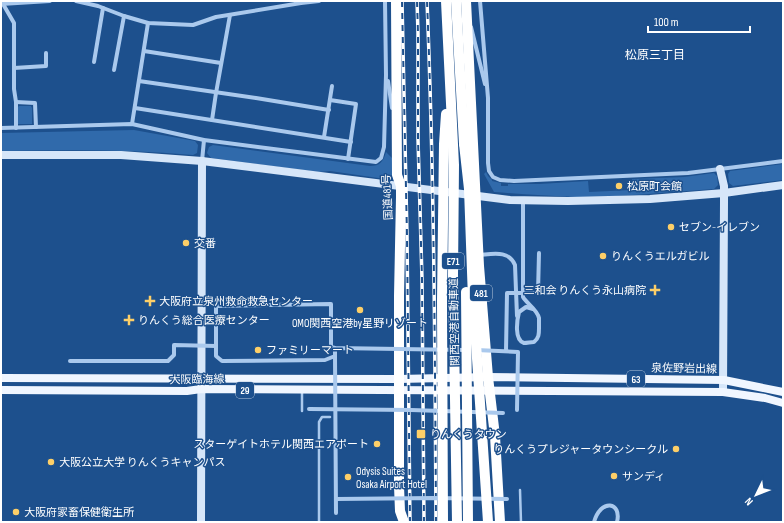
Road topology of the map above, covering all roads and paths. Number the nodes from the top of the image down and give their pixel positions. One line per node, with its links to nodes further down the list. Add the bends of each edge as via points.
1 (50, 1): 11 (street)
2 (76, 1): 12 (street)
3 (319, 1): 9 (street)
4 (385, 1): 22 (street)
5 (396, 1): 37 (highway, 国道481号)
6 (446, 1): 25 (highway, 関西空港自動車道 / E71, bridge)
7 (456, 1): 41 (highway, 関西空港自動車道 / E71)
8 (480, 1): 27 (street)
9 (302, 2): 13 (street)
10 (466, 3): 27 (street); 50 (highway, 481)
11 (2, 4): 20 (street, via 14,23)
12 (103, 8): 14 (street); 18 (street)
13 (230, 15): 15 (street, via 193,25); 19 (street)
14 (124, 16): 15 (street); 21 (street)
15 (148, 23): 16 (street)
16 (144, 51): 19 (street); 23 (street)
17 (46, 53): 20 (street, via 46,66)
18 (94, 62)
19 (221, 64): 26 (street)
20 (14, 68): 29 (street)
21 (114, 70)
22 (386, 75): 37 (street); 43 (street, via 383,154 376,162)
23 (139, 81): 26 (street); 30 (street)
24 (332, 86): 28 (street)
25 (450, 87): 87 (highway, bridge, via 444,144); 88 (highway, 関西空港自動車道 / E71, bridge, via 454,165)
26 (216, 93): 31 (street); 32 (street)
27 (488, 98): 46 (street, via 489,171 500,180 681,174)
28 (330, 100): 31 (street); 40 (street, via 356,104)
29 (16, 102): 34 (street, via 35,103); 36 (street)
30 (135, 108): 32 (street); 33 (street)
31 (328, 110): 38 (street)
32 (212, 120): 38 (street)
33 (132, 124): 34 (street); 39 (street)
34 (36, 127): 36 (street)
35 (1, 128): 36 (street)
36 (16, 128)
37 (397, 133): 48 (highway, 国道481号, via 397,175)
38 (324, 138): 40 (street)
39 (204, 140): 43 (street); 44 (street)
40 (351, 142): 43 (street)
41 (464, 144): 89 (highway, 関西空港自動車道 / E71, bridge); 90 (highway, bridge, via 469,189 472,299)
42 (1, 155): 44 (street, via 121,154)
43 (348, 159)
44 (202, 161): 48 (street); 63 (street)
45 (783, 161): 46 (street)
46 (720, 169): 49 (street)
47 (783, 184): 49 (street)
48 (401, 186): 50 (street); 64 (highway, 国道481号)
49 (724, 193): 51 (street, via 650,199); 65 (street)
50 (475, 196): 51 (street); 53 (highway, 481)
51 (523, 200): 54 (street, via 523,297)
52 (539, 253): 58 (street, bridge, via 538,294 507,293)
53 (479, 255): 55 (street, via 504,254 513,259); 61 (highway, 481)
54 (533, 309): 55 (street, via 522,309); 55 (street, via 539,316 539,335 534,342 524,343 519,340)
55 (517, 318)
56 (216, 346): 57 (street, bridge, via 216,306 331,304 331,347); 59 (street, bridge, via 216,356 222,361 325,360); 60 (street, bridge, via 174,345 174,355 168,361)
57 (335, 348): 58 (street, bridge); 59 (street, bridge)
58 (506, 351): 76 (street, bridge, via 518,352)
59 (335, 356): 75 (street, bridge)
60 (70, 361)
61 (488, 377): 64 (main road, 大阪臨海線 / 29); 65 (main road, 泉佐野岩出線 / 63); 70 (highway, 481)
62 (1, 378): 63 (main road, 大阪臨海線 / 29)
63 (202, 378): 64 (main road, 大阪臨海線 / 29); 66 (street)
64 (399, 379): 69 (highway, 国道481号)
65 (724, 380): 71 (street); 72 (main road, 泉佐野岩出線 / 63)
66 (201, 389): 67 (main road, 大阪臨海線 / 29); 68 (main road, 大阪臨海線 / 29); 84 (street)
67 (1, 390)
68 (302, 390): 69 (main road, 大阪臨海線 / 29); 77 (lane)
69 (400, 391): 70 (main road, 大阪臨海線 / 29); 86 (highway, 国道481号, via 400,511)
70 (490, 391): 71 (main road, 63); 91 (highway, 481)
71 (723, 392): 73 (main road, 63)
72 (783, 392)
73 (783, 403)
74 (309, 409): 75 (street, bridge)
75 (335, 410): 78 (street, bridge); 81 (street, bridge)
76 (517, 410)
77 (302, 411)
78 (503, 413)
79 (330, 417): 85 (lane, via 322,417 319,422)
80 (520, 490): 92 (lane)
81 (336, 499): 82 (street, bridge); 83 (street, bridge)
82 (507, 499)
83 (336, 513)
84 (201, 522)
85 (319, 522)
86 (404, 522)
87 (443, 522)
88 (457, 522)
89 (468, 522)
90 (488, 522)
91 (500, 522)
92 (521, 522)
93 (594, 522): 94 (street, via 600,508 609,505 614,507 618,514)
94 (617, 522)

